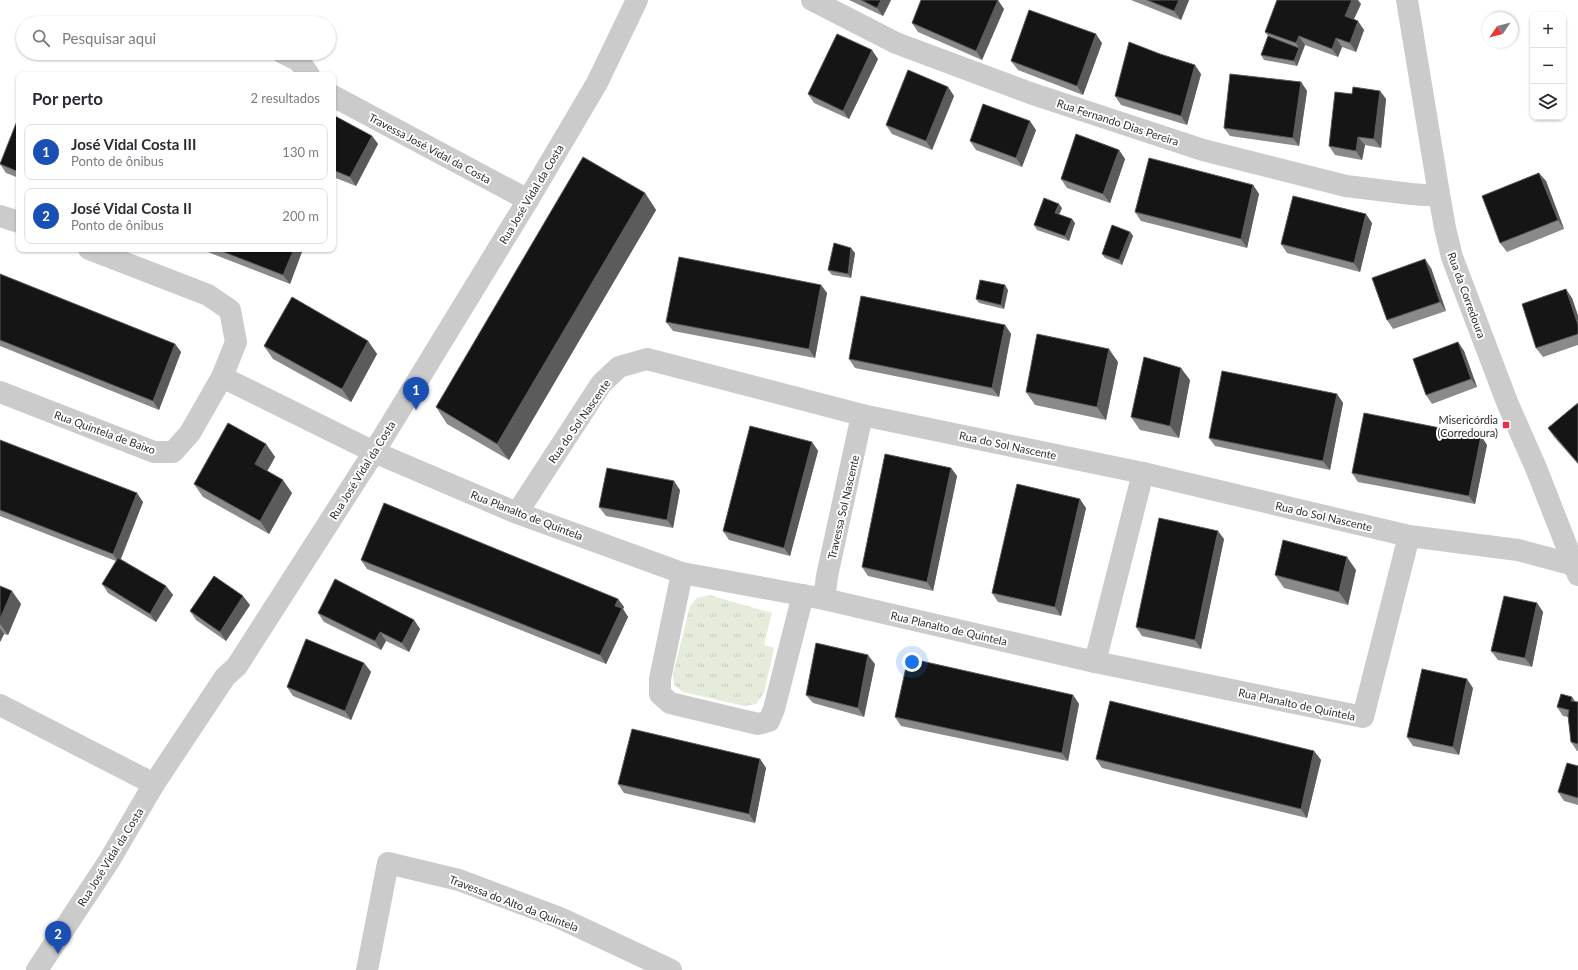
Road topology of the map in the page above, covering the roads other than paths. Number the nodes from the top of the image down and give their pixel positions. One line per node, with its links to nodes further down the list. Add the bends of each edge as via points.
1 (637, 0): 8 (street, Rua José Vidal da Costa, via 597,83)
2 (812, 0): 7 (street, Rua Fernando Dias Pereira, via 896,43 1030,93 1203,150 1346,186 1412,194)
3 (1407, 0): 7 (street, Rua da Corredoura)
4 (297, 60): 5 (street)
5 (307, 72)
6 (336, 98): 8 (street, Travessa José Vidal da Costa)
7 (1439, 194): 19 (street, Rua da Corredoura, via 1452,257 1474,317)
8 (528, 200): 15 (street, Rua José Vidal da Costa)
9 (0, 216): 10 (street)
10 (16, 221)
11 (97, 252): 12 (street, Rua Quintela de Baixo, via 208,295 230,310 236,342)
12 (222, 377): 13 (street, Rua Quintela de Baixo, via 190,433 173,452 154,452); 15 (street)
13 (0, 392)
14 (862, 414): 16 (street, Rua do Sol Nascente); 17 (street, Rua do Sol Nascente, via 647,360 619,367 602,384); 21 (street, Travessa Sol Nascente, via 827,576)
15 (374, 452): 17 (street, Rua Planalto de Quintela); 24 (street, Rua José Vidal da Costa, via 237,666 225,676)
16 (1143, 473): 18 (street, Rua do Sol Nascente); 22 (street)
17 (517, 513): 20 (street, Rua Planalto de Quintela)
18 (1409, 536): 19 (street, Rua do Sol Nascente, via 1518,550); 22 (street, Rua Planalto de Quintela, via 1363,717)
19 (1577, 569)
20 (682, 573): 21 (street, Rua Planalto de Quintela); 21 (street, via 660,679 660,694 670,703 758,724 769,721)
21 (813, 597): 22 (street, Rua Planalto de Quintela)
22 (1094, 662)
23 (0, 705): 24 (street)
24 (154, 784): 25 (street, Rua José Vidal da Costa, via 109,861)
25 (38, 970)
26 (367, 970): 27 (street, Travessa do Alto da Quintela, via 388,863 459,880 560,918)
27 (671, 970)

